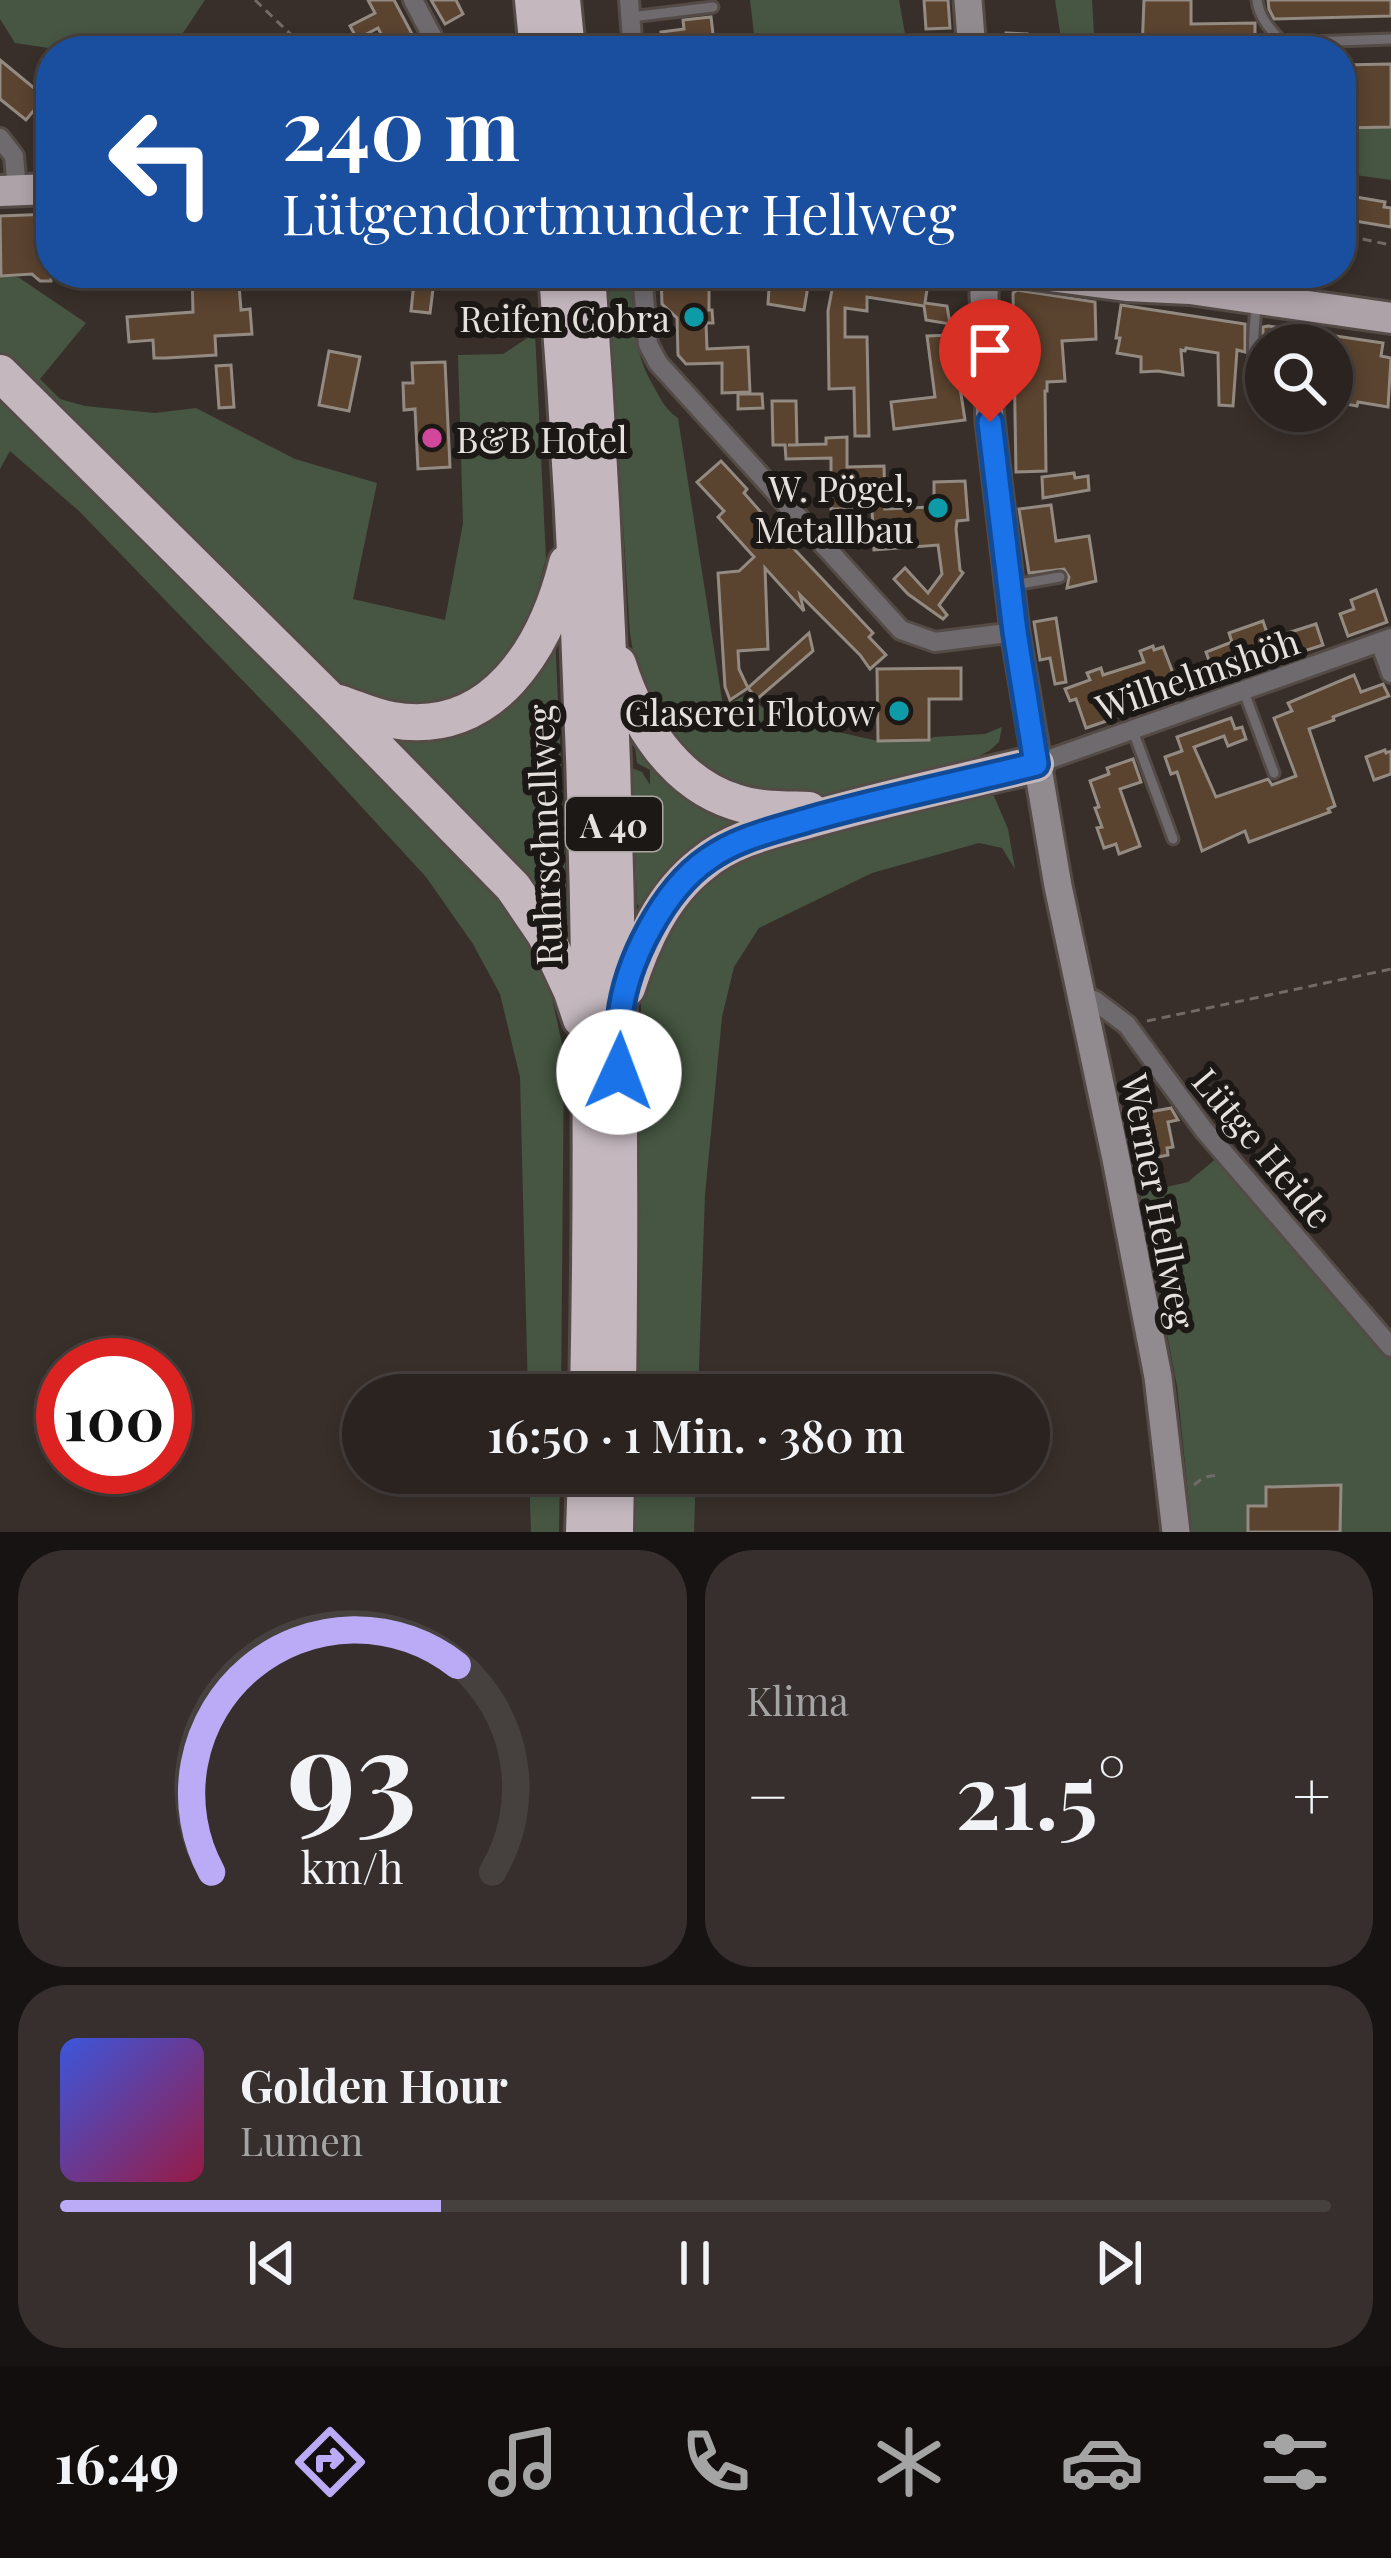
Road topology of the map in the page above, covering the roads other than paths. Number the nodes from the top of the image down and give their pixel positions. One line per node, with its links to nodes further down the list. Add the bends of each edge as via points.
1 (413, 0): 8 (street)
2 (533, 0): 9 (highway)
3 (562, 0): 10 (highway)
4 (968, 0): 11 (main road)
5 (1257, 0): 12 (lane)
6 (713, 7): 7 (lane)
7 (630, 8)
8 (432, 36)
9 (537, 36)
10 (566, 36)
11 (971, 36)
12 (1277, 36)
13 (1391, 39): 14 (lane)
14 (1356, 40)
15 (0, 138): 16 (street, via 14,156)
16 (8, 191)
17 (558, 288): 28 (highway, Ruhrschnellweg / A 40)
18 (587, 288): 31 (highway, Ruhrschnellweg / A 40)
19 (643, 288): 32 (street, via 647,344 658,363 901,630 935,643)
20 (984, 288): 30 (main road, Werner Hellweg)
21 (1158, 288): 23 (main road)
22 (1183, 288): 23 (main road)
23 (1190, 290): 24 (main road)
24 (1256, 299): 25 (main road); 26 (lane)
25 (1391, 318)
26 (1256, 324)
27 (0, 373): 36 (highway)
28 (572, 504): 36 (highway, via 554,604 500,690 430,721 394,721); 44 (highway, Ruhrschnellweg / A 40)
29 (1060, 578): 30 (lane)
30 (1009, 587): 32 (main road, Werner Hellweg)
31 (606, 602): 40 (highway, via 629,692 684,774 736,802); 43 (highway, Ruhrschnellweg / A 40)
32 (1015, 632): 38 (main road, Werner Hellweg)
33 (1386, 640): 34 (street, Wilhelmshöh); 35 (street, Wilhelmshöh)
34 (1391, 673)
35 (1244, 692): 37 (street, Wilhelmshöh); 39 (lane)
36 (330, 700): 44 (highway, via 529,910 572,992)
37 (1133, 731): 38 (street, Wilhelmshöh); 41 (lane)
38 (1036, 764): 40 (highway); 42 (main road, Werner Hellweg)
39 (1274, 772)
40 (837, 812): 43 (highway, via 734,844 676,889 637,958)
41 (1173, 838)
42 (1083, 1000): 45 (street, Lütge Heide, via 1127,1025 1204,1130); 52 (main road, Werner Hellweg, via 1158,1377)
43 (619, 1045): 47 (highway, Ruhrschnellweg / A 40)
44 (590, 1082): 46 (highway, Ruhrschnellweg / A 40)
45 (1391, 1347)
46 (588, 1374)
47 (618, 1374)
48 (585, 1494): 50 (highway)
49 (616, 1494): 51 (highway)
50 (584, 1532)
51 (615, 1532)
52 (1177, 1532)

